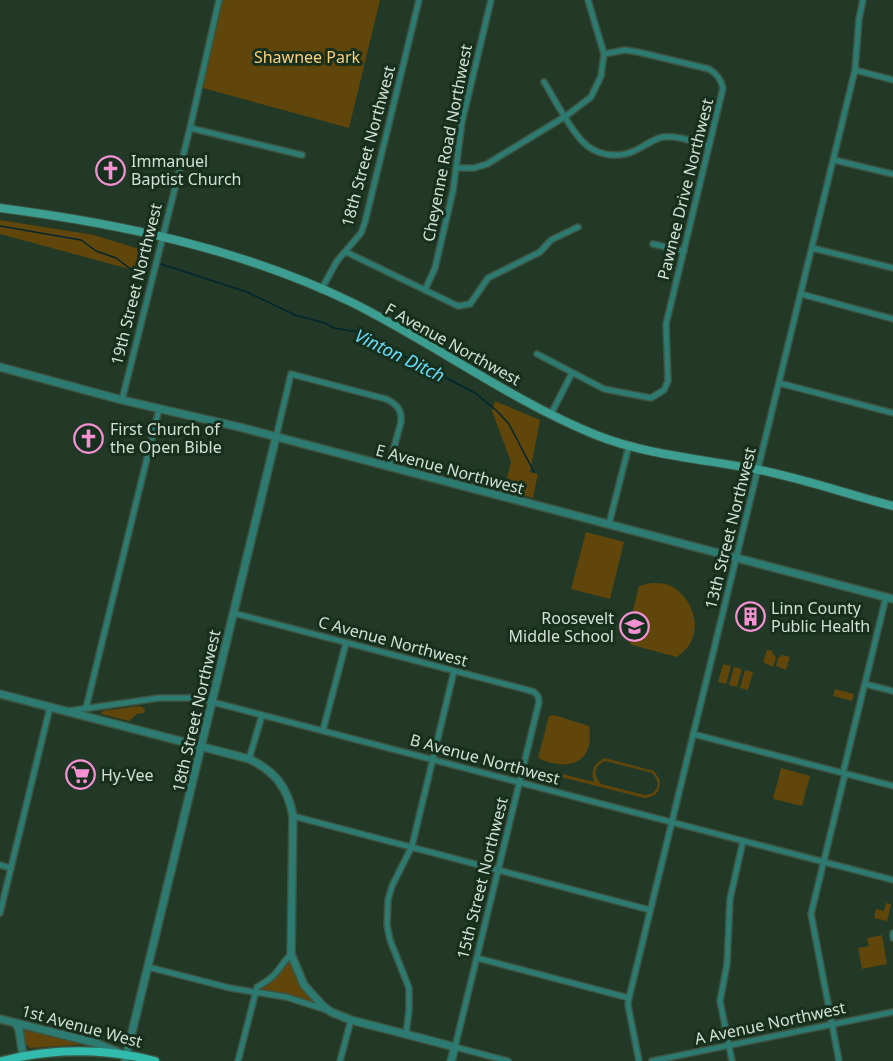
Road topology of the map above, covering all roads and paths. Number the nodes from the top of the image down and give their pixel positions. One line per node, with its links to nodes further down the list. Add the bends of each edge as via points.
1 (219, 0): 11 (street, 19th Street Northwest)
2 (419, 0): 22 (street, 18th Street Northwest, via 365,222)
3 (491, 0): 15 (street, Cheyenne Road Northwest, via 462,122)
4 (588, 0): 6 (street)
5 (863, 0): 7 (street, 13th Street Northwest)
6 (604, 54): 10 (street, via 601,76 591,97); 12 (street, Pawnee Drive Northwest, via 638,51 716,74 723,88)
7 (855, 70): 8 (street); 14 (street, 13th Street Northwest)
8 (893, 80)
9 (544, 82): 10 (street)
10 (566, 116): 12 (street, via 582,141 608,155 635,151 660,137 672,136); 15 (street, via 487,164)
11 (190, 128): 13 (street); 19 (street, 19th Street Northwest)
12 (709, 146): 23 (street, Pawnee Drive Northwest)
13 (302, 155)
14 (834, 160): 16 (street); 21 (street, 13th Street Northwest)
15 (457, 168): 26 (street, Cheyenne Road Northwest, via 435,268)
16 (893, 174)
17 (0, 208): 19 (main road, F Avenue Northwest)
18 (578, 227): 26 (street, via 551,240 540,252 488,278 470,304 458,306)
19 (162, 235): 25 (main road, F Avenue Northwest, via 242,259); 33 (street, 19th Street Northwest)
20 (653, 244): 23 (street)
21 (812, 248): 24 (street); 27 (street, 13th Street Northwest)
22 (346, 252): 25 (street, 18th Street Northwest); 26 (street)
23 (684, 252): 31 (street, Pawnee Drive Northwest, via 666,324 668,381 664,390 651,398 641,397 595,386)
24 (893, 268)
25 (321, 290): 36 (main road, F Avenue Northwest, via 363,309)
26 (425, 290)
27 (801, 294): 28 (street); 32 (street, 13th Street Northwest)
28 (893, 319)
29 (537, 354): 31 (street)
30 (0, 367): 33 (street, E Avenue Northwest)
31 (572, 373): 36 (street)
32 (779, 383): 35 (street); 40 (street, 13th Street Northwest)
33 (122, 400): 34 (street, E Avenue Northwest)
34 (159, 409): 37 (street, E Avenue Northwest); 54 (street)
35 (893, 412)
36 (551, 414): 38 (main road, F Avenue Northwest)
37 (276, 437): 39 (street, E Avenue Northwest); 39 (street, 18th Street Northwest, via 291,374 395,403 402,416); 45 (street, 18th Street Northwest)
38 (629, 445): 40 (main road, F Avenue Northwest); 42 (street)
39 (389, 466): 42 (street, E Avenue Northwest)
40 (758, 469): 41 (main road, F Avenue Northwest); 43 (street, 13th Street Northwest)
41 (893, 506)
42 (609, 524): 43 (street, E Avenue Northwest)
43 (737, 558): 44 (street, E Avenue Northwest); 58 (street, 13th Street Northwest)
44 (890, 598): 48 (street)
45 (233, 613): 46 (street, C Avenue Northwest); 51 (street, 18th Street Northwest)
46 (346, 643): 47 (street, C Avenue Northwest); 57 (street)
47 (454, 671): 52 (street, C Avenue Northwest, via 534,692); 61 (street)
48 (865, 684): 49 (street); 62 (street)
49 (893, 692)
50 (0, 694): 53 (street)
51 (212, 701): 54 (street, B Avenue Northwest, via 159,698); 56 (street, B Avenue Northwest); 59 (street, 18th Street Northwest)
52 (539, 702): 63 (street, 15th Street Northwest)
53 (50, 707): 55 (street); 71 (street)
54 (86, 708): 55 (street, B Avenue Northwest)
55 (66, 711): 59 (street)
56 (262, 714): 57 (street, B Avenue Northwest); 60 (street)
57 (323, 730): 61 (street, B Avenue Northwest)
58 (693, 734): 62 (street); 66 (street, 13th Street Northwest)
59 (201, 746): 60 (street); 80 (street, 18th Street Northwest)
60 (249, 759): 65 (street, via 279,780)
61 (434, 759): 63 (street, B Avenue Northwest); 68 (street)
62 (844, 774): 64 (street); 69 (street)
63 (519, 782): 66 (street, B Avenue Northwest); 72 (street, 15th Street Northwest)
64 (893, 786)
65 (293, 816): 68 (street); 78 (street)
66 (672, 822): 67 (street, B Avenue Northwest); 74 (street, 13th Street Northwest)
67 (743, 842): 69 (street, B Avenue Northwest); 90 (street, via 730,899 727,964 720,1001)
68 (412, 846): 72 (street); 89 (street, via 392,886 386,913 390,940 409,988)
69 (823, 862): 73 (street, B Avenue Northwest); 88 (street, via 811,919)
70 (0, 865): 71 (street)
71 (11, 868): 75 (street)
72 (498, 869): 74 (street); 79 (street, 15th Street Northwest)
73 (893, 880)
74 (650, 910): 82 (street, 13th Street Northwest)
75 (0, 913)
76 (893, 933): 77 (street)
77 (893, 938)
78 (291, 954): 81 (street); 83 (street, via 304,985)
79 (477, 958): 82 (street); 91 (street, 15th Street Northwest)
80 (148, 968): 81 (street); 93 (street, 18th Street Northwest)
81 (256, 992): 83 (street); 96 (street)
82 (629, 998): 100 (street, 13th Street Northwest)
83 (331, 1012): 86 (street)
84 (893, 1012): 88 (street, A Avenue Northwest)
85 (0, 1019): 87 (street, 1st Avenue West)
86 (351, 1020): 89 (street); 97 (street)
87 (15, 1023): 92 (street); 93 (street, 1st Avenue West, via 96,1043)
88 (832, 1024): 90 (street, A Avenue Northwest); 103 (street)
89 (406, 1034): 91 (street)
90 (729, 1046): 101 (street, A Avenue Northwest); 102 (street)
91 (455, 1047): 98 (street, 15th Street Northwest); 99 (street)
92 (23, 1056): 93 (main road, via 90,1052); 94 (main road)
93 (126, 1058): 95 (main road, 1st Avenue West)
94 (2, 1061)
95 (155, 1061)
96 (238, 1061)
97 (340, 1061)
98 (451, 1061)
99 (508, 1061)
100 (639, 1061)
101 (652, 1061)
102 (732, 1061)
103 (839, 1061)

